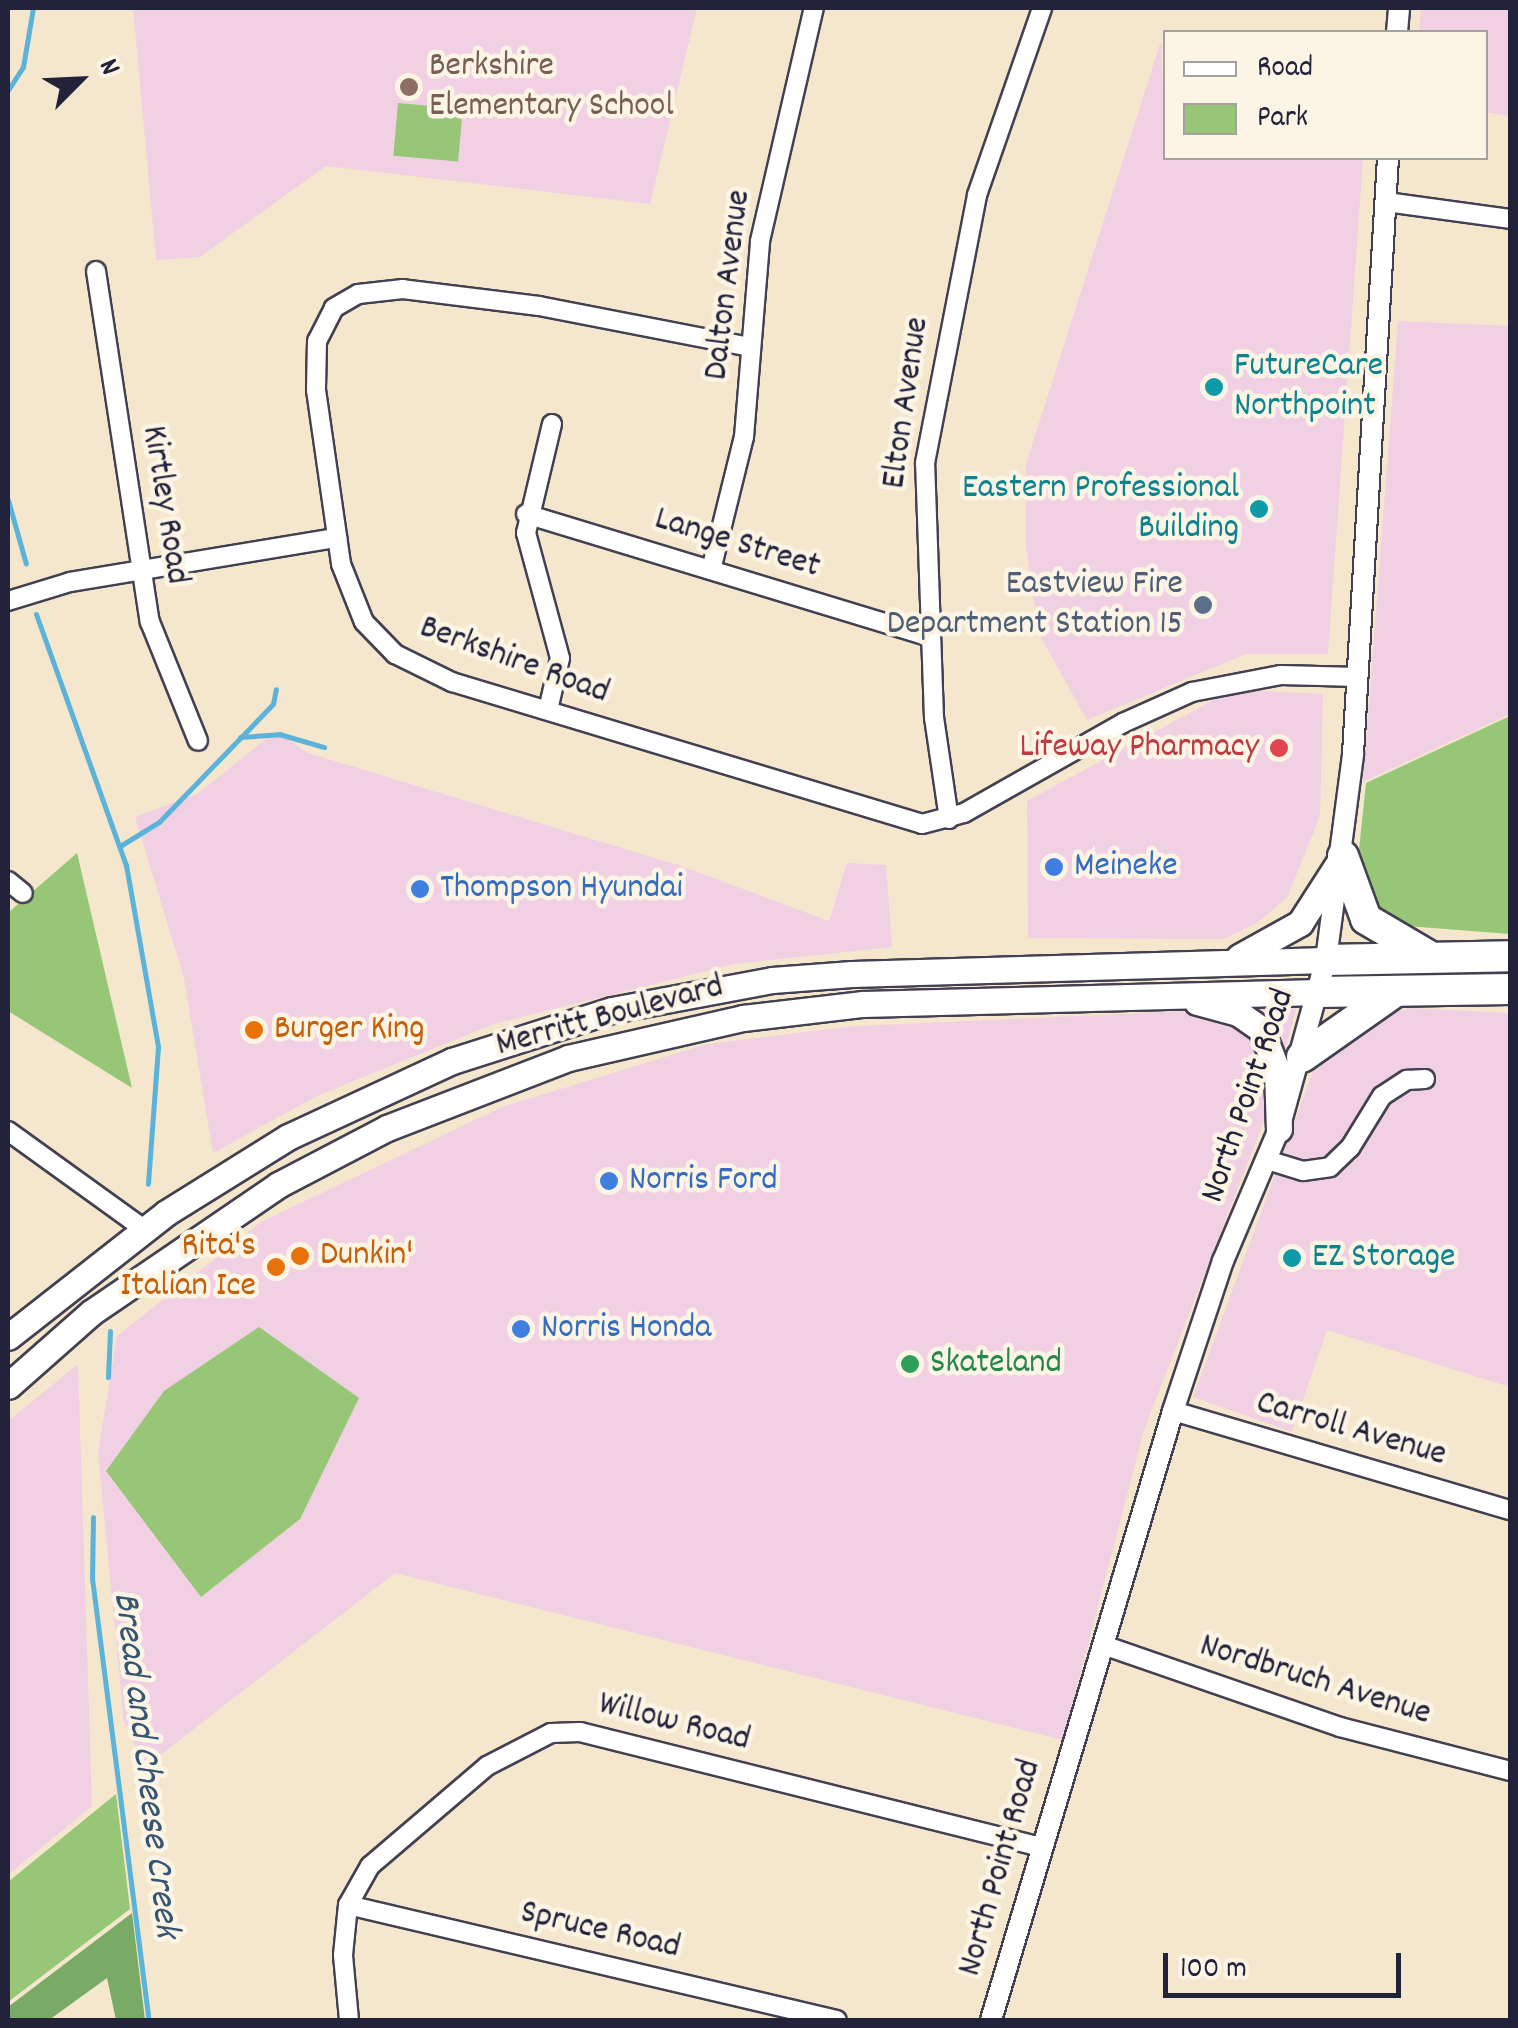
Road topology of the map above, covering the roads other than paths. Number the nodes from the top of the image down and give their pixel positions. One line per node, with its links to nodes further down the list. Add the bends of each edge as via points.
1 (814, 8): 7 (street, Dalton Avenue, via 760,241)
2 (1042, 8): 14 (street, Elton Avenue, via 977,196 929,434 924,496)
3 (1388, 160): 4 (street, North Point Road)
4 (1386, 202): 5 (street); 15 (street, North Point Road)
5 (1510, 219)
6 (96, 271): 11 (street, Kirtley Road)
7 (750, 347): 10 (street, Berkshire Road, via 539,306 403,289 358,294 326,317 314,357); 12 (street, Dalton Avenue, via 744,437)
8 (552, 424): 9 (street)
9 (526, 514): 12 (street, Lange Street); 16 (street, via 528,546 560,658)
10 (336, 538): 11 (street); 16 (street, Berkshire Road, via 354,600 394,654 452,682)
11 (140, 570): 13 (street); 17 (street, Kirtley Road, via 164,669)
12 (711, 570): 14 (street, Lange Street)
13 (8, 601)
14 (930, 637): 18 (street, Elton Avenue)
15 (1358, 677): 18 (street, Berkshire Road, via 1265,676 1192,692); 19 (street, North Point Road)
16 (548, 710): 18 (street, Berkshire Road, via 904,822)
17 (198, 741)
18 (949, 820)
19 (1343, 856): 20 (highway, via 1366,919); 22 (main road, via 1300,923); 23 (street, North Point Road)
20 (1430, 956): 21 (highway); 23 (highway)
21 (1510, 956)
22 (1230, 960): 23 (main road, Merritt Boulevard); 33 (main road, Merritt Boulevard, via 852,974 632,1005 452,1062)
23 (1326, 960): 26 (street, North Point Road)
24 (1506, 990): 25 (highway)
25 (1398, 991): 26 (highway); 28 (highway)
26 (1320, 992): 27 (main road, Merritt Boulevard); 28 (street, North Point Road)
27 (1157, 997): 30 (main road, via 1208,1004 1261,1029 1277,1070); 35 (main road, Merritt Boulevard, via 863,1004 743,1018 599,1050 523,1072 387,1128 278,1185)
28 (1302, 1057): 30 (street, North Point Road)
29 (1425, 1079): 32 (street, via 1408,1080 1382,1096 1330,1167 1303,1171)
30 (1278, 1129): 32 (street, North Point Road)
31 (8, 1132): 34 (street)
32 (1268, 1160): 39 (street, North Point Road, via 1224,1262)
33 (243, 1163): 34 (main road, Merritt Boulevard); 35 (main road, via 164,1235)
34 (144, 1230): 36 (main road, via 146,1256 97,1296); 37 (main road, Merritt Boulevard)
35 (164, 1258): 36 (main road, Merritt Boulevard)
36 (92, 1312): 38 (main road, Merritt Boulevard)
37 (8, 1338)
38 (8, 1386)
39 (1173, 1412): 40 (street, Carroll Avenue); 41 (street, North Point Road)
40 (1510, 1510)
41 (1102, 1645): 42 (street, Nordbruch Avenue, via 1340,1727); 43 (street, North Point Road)
42 (1510, 1771)
43 (1040, 1847): 44 (street, Willow Road, via 566,1731 531,1739 487,1766 370,1866); 47 (street, North Point Road)
44 (348, 1905): 45 (street, Willow Road, via 343,1955); 46 (street, Spruce Road)
45 (349, 2020)
46 (837, 2020)
47 (991, 2020)

